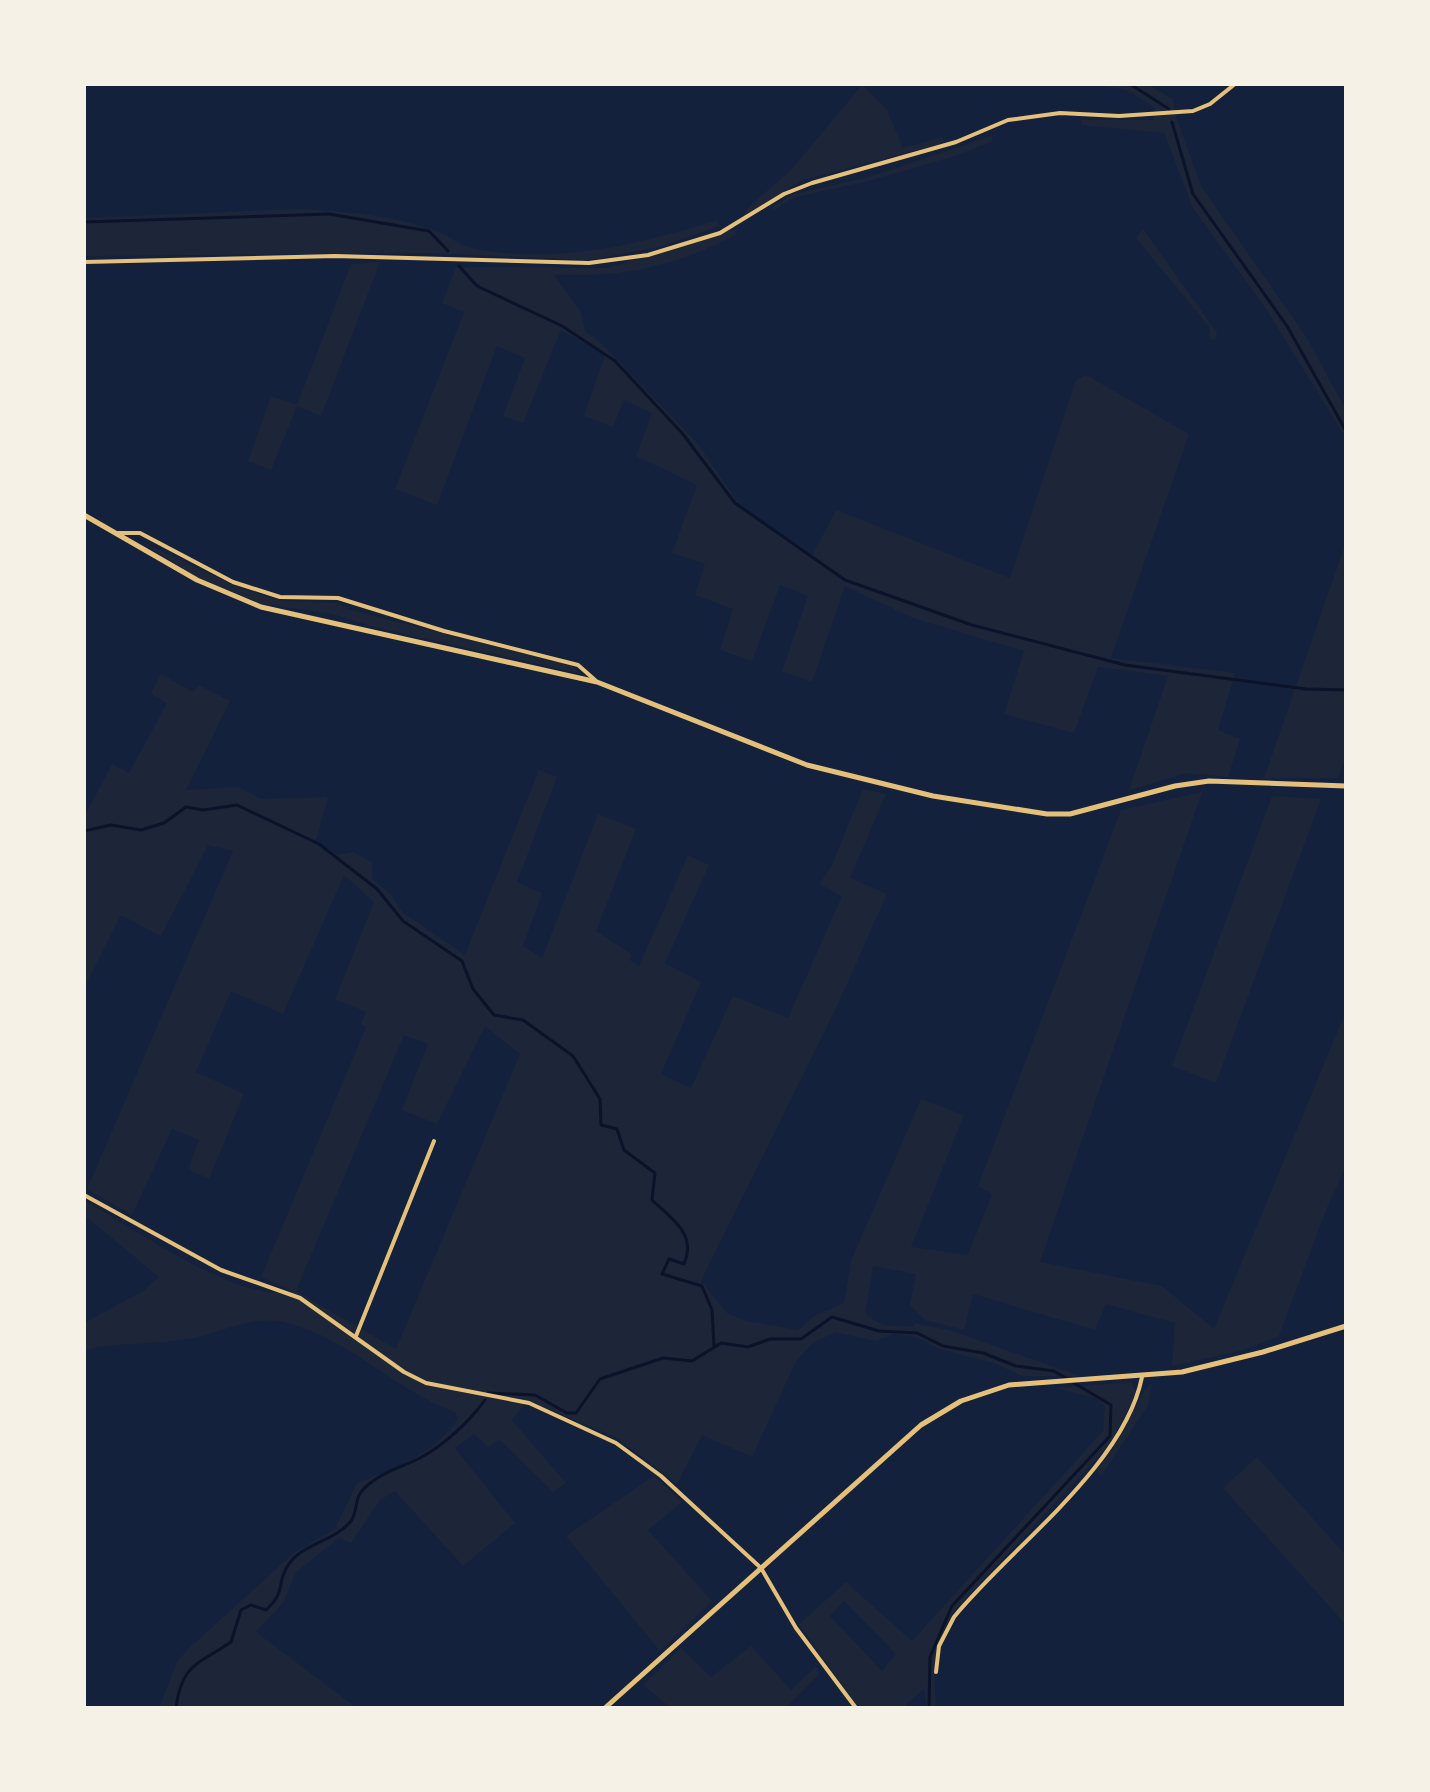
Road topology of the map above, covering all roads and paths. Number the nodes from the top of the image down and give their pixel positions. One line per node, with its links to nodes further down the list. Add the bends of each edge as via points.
1 (1235, 84): 2 (street, via 1193,111 1060,113 1008,120 956,142 812,183 720,233 648,255 589,263 335,256)
2 (84, 262)
3 (84, 515): 4 (street)
4 (117, 533): 5 (street, via 197,580 261,607); 5 (street, via 140,533 233,582 280,597 338,598 578,665)
5 (597, 682): 6 (street, via 827,771 933,796 1047,814 1093,811 1209,781)
6 (1346, 786)
7 (434, 1141): 10 (street)
8 (84, 1195): 10 (street, via 221,1270 300,1298)
9 (1346, 1326): 11 (street, via 1201,1368)
10 (356, 1336): 12 (street, via 426,1383 529,1403 616,1443 661,1476)
11 (1142, 1377): 12 (street, via 1009,1385 961,1401 921,1425); 13 (street, via 1134,1405 1105,1455 954,1617 939,1646)
12 (761, 1568): 14 (street); 15 (street, via 796,1628)
13 (936, 1672)
14 (605, 1708)
15 (856, 1708)

